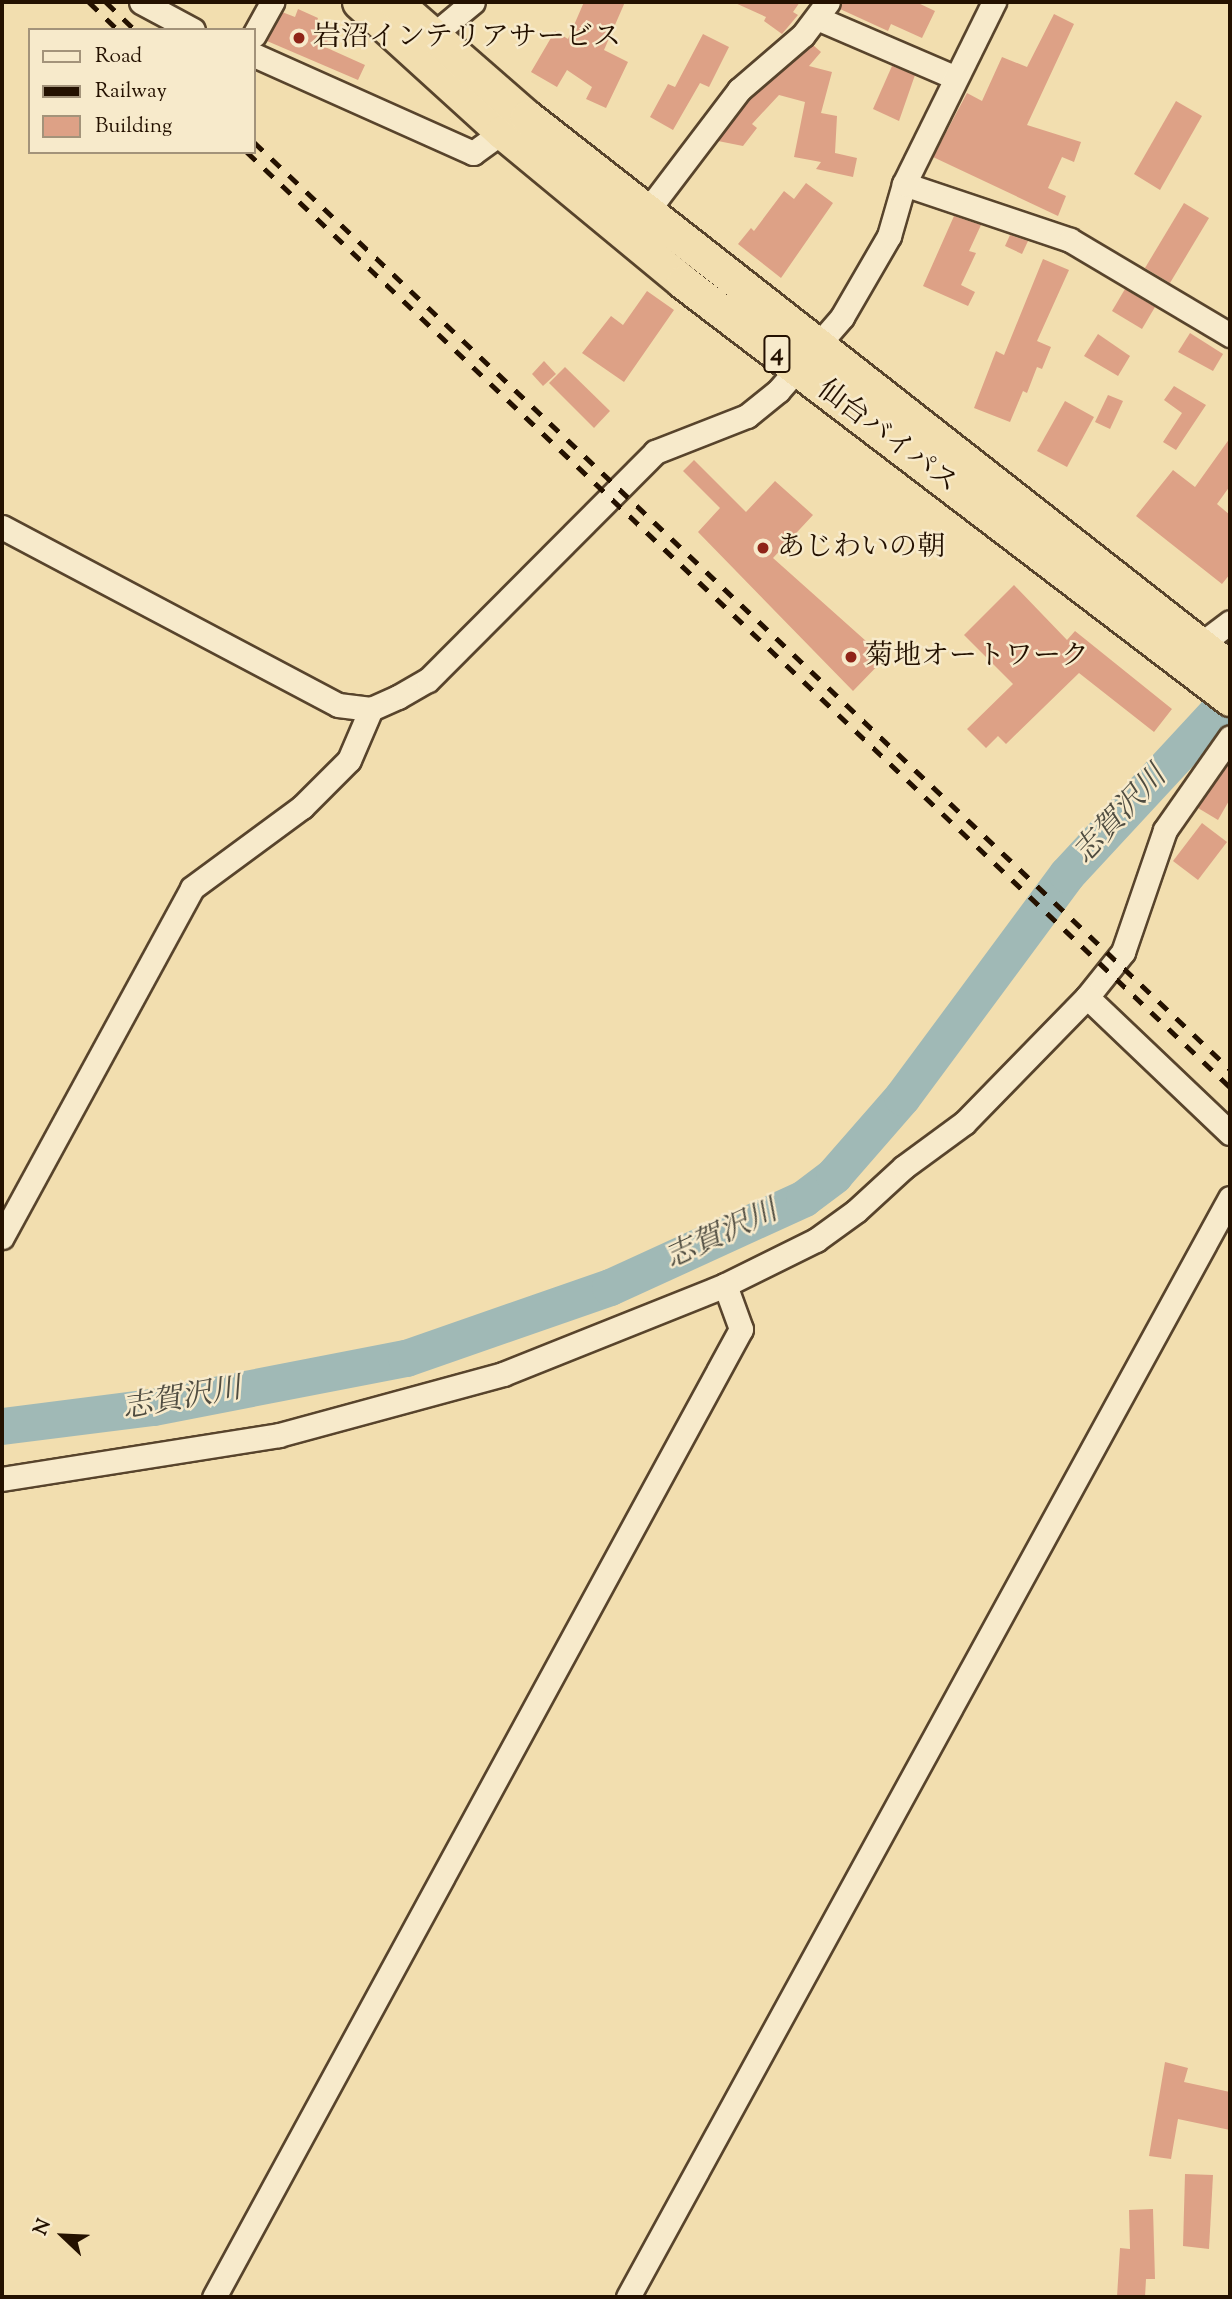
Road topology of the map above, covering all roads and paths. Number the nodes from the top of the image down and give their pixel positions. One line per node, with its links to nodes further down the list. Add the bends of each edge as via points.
1 (141, 2): 8 (street)
2 (272, 2): 9 (street)
3 (359, 2): 13 (highway, 仙台バイパス / 4)
4 (396, 2): 10 (highway, 仙台バイパス / 4)
5 (473, 2): 10 (street)
6 (994, 2): 12 (street)
7 (823, 10): 12 (street); 15 (street, via 740,90)
8 (189, 28)
9 (256, 31)
10 (432, 36): 15 (highway, 仙台バイパス / 4)
11 (256, 56): 13 (street, via 473,153)
12 (956, 78): 14 (street)
13 (502, 132): 18 (highway, 仙台バイパス / 4, via 663,266)
14 (904, 184): 16 (street, via 1070,240); 17 (street, via 890,236 864,285)
15 (648, 210): 17 (highway, 仙台バイパス / 4)
16 (1230, 335)
17 (819, 344): 18 (street); 21 (highway, 仙台バイパス / 4)
18 (797, 369): 22 (highway, 仙台バイパス / 4); 23 (street, via 747,416 654,452 428,680)
19 (2, 527): 23 (street, via 338,705)
20 (1230, 622): 21 (street)
21 (1201, 644): 22 (highway, 仙台バイパス / 4)
22 (1225, 679)
23 (371, 709): 28 (street, via 349,760 312,797 192,888)
24 (1230, 737): 25 (street, via 1171,819 1123,952)
25 (1087, 997): 26 (street); 29 (street, via 964,1123 904,1167 856,1211 816,1240)
26 (1230, 1133)
27 (1230, 1198): 32 (street)
28 (2, 1237)
29 (725, 1285): 30 (street, via 503,1374 292,1431); 31 (street, via 741,1329)
30 (2, 1479)
31 (214, 2297)
32 (628, 2297)

